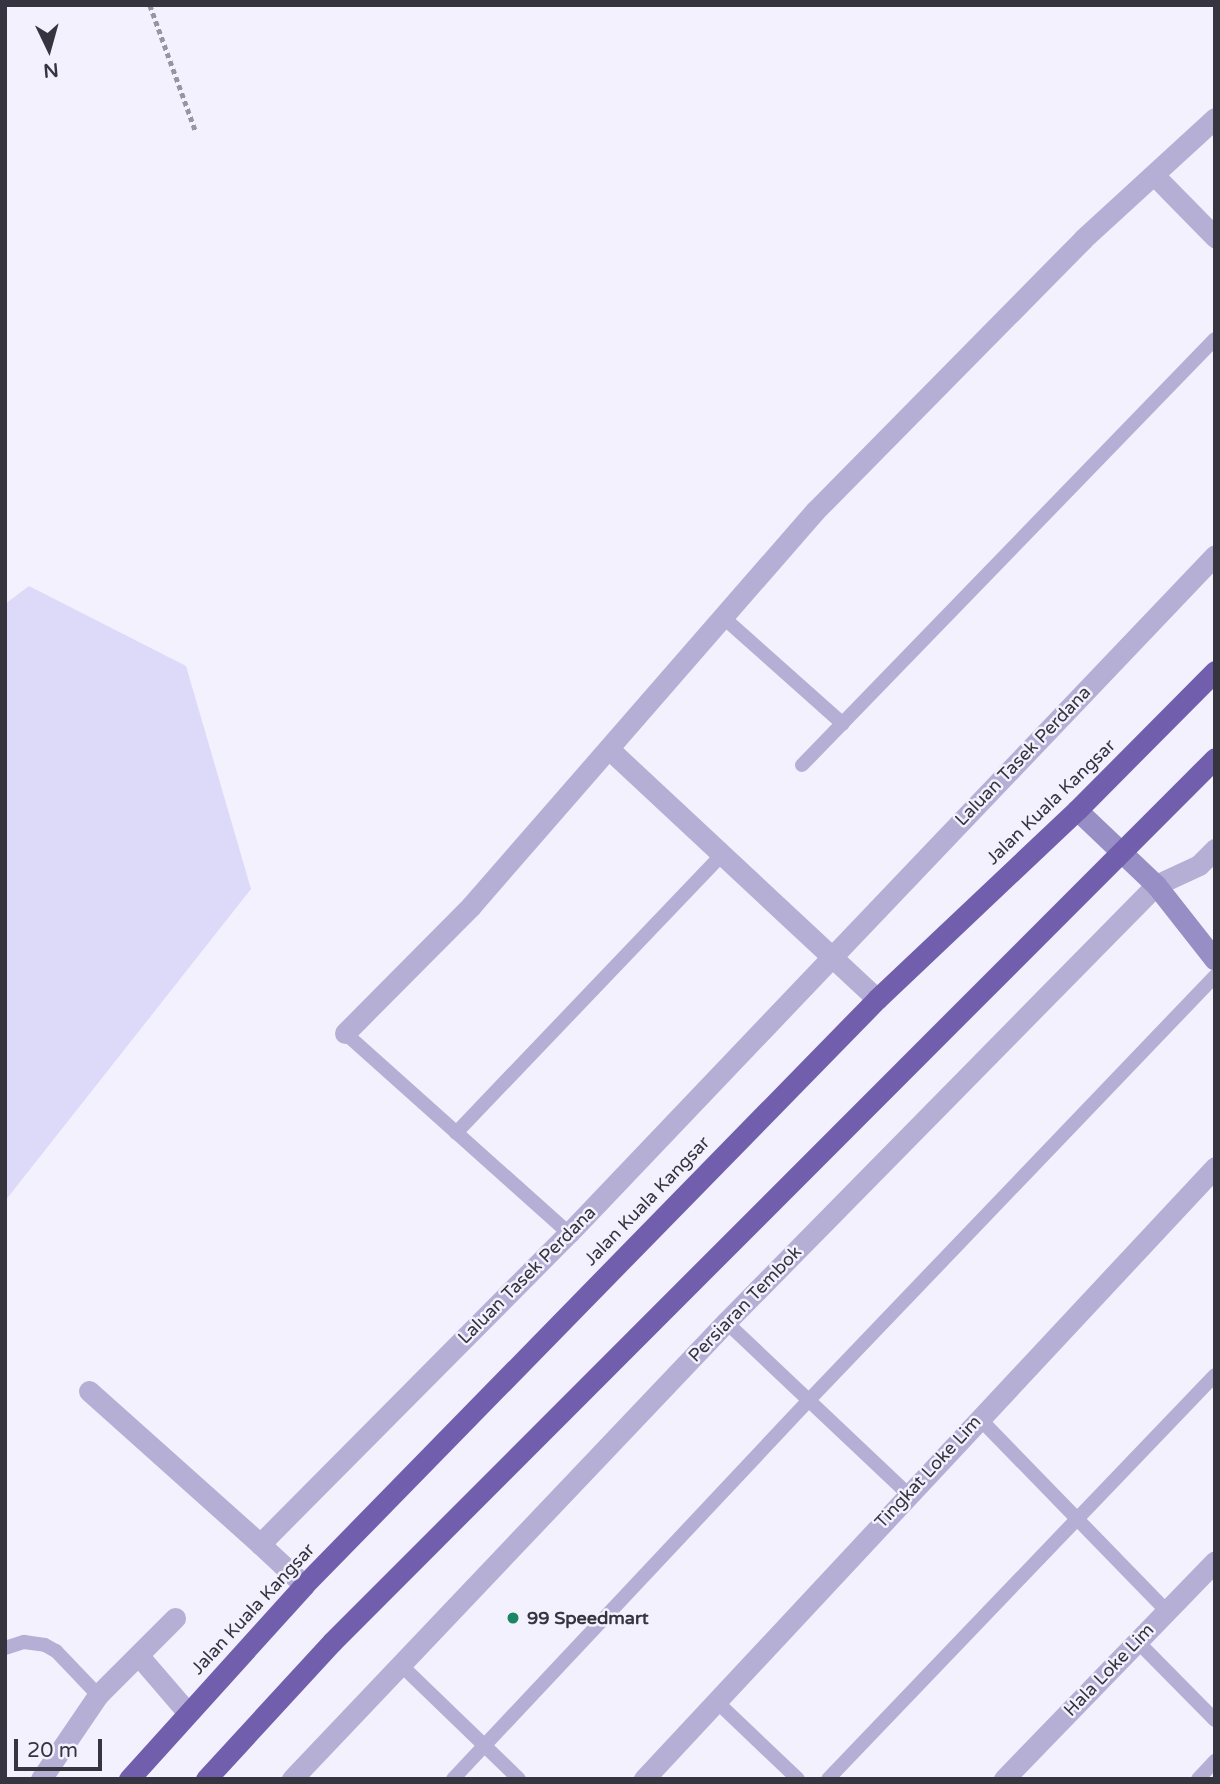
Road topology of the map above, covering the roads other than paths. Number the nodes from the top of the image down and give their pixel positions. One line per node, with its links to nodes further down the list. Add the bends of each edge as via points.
1 (1215, 118): 2 (street)
2 (1155, 176): 3 (street); 6 (street, via 1083,239 815,511)
3 (1215, 237)
4 (1215, 339): 8 (lane)
5 (1215, 555): 17 (street, Laluan Tasek Perdana)
6 (724, 618): 8 (lane); 9 (street)
7 (1215, 671): 12 (highway, Jalan Kuala Kangsar)
8 (843, 724): 11 (lane)
9 (610, 750): 14 (street); 21 (street, via 471,906)
10 (1215, 758): 15 (highway)
11 (802, 765)
12 (1077, 810): 15 (street); 20 (highway, Jalan Kuala Kangsar)
13 (1215, 849): 16 (street, Persiaran Tembok, via 1199,865)
14 (722, 855): 17 (street); 22 (lane)
15 (1121, 855): 16 (street); 49 (highway, via 332,1642)
16 (1156, 885): 18 (street); 25 (street, Persiaran Tembok)
17 (831, 958): 20 (street); 24 (street, Laluan Tasek Perdana)
18 (1215, 960)
19 (1215, 976): 28 (lane)
20 (877, 999): 34 (highway, Jalan Kuala Kangsar)
21 (345, 1033): 22 (lane)
22 (456, 1133): 24 (lane)
23 (1215, 1167): 29 (street, Tingkat Loke Lim)
24 (569, 1233): 32 (street, Laluan Tasek Perdana)
25 (726, 1322): 28 (lane); 40 (street, Persiaran Tembok)
26 (1215, 1375): 31 (lane)
27 (89, 1391): 32 (street)
28 (809, 1400): 30 (lane); 45 (lane)
29 (979, 1418): 30 (street, Tingkat Loke Lim); 31 (lane)
30 (908, 1494): 42 (street, Tingkat Loke Lim)
31 (1079, 1519): 35 (lane); 55 (lane)
32 (260, 1544): 34 (street)
33 (1215, 1561): 35 (street, Hala Loke Lim)
34 (304, 1585): 43 (highway, Jalan Kuala Kangsar)
35 (1166, 1610): 37 (street, Hala Loke Lim)
36 (175, 1618): 39 (street)
37 (1137, 1641): 44 (lane); 56 (street, Hala Loke Lim)
38 (5, 1648): 41 (lane, via 23,1642 45,1645)
39 (139, 1656): 41 (street); 43 (street)
40 (401, 1665): 45 (lane); 50 (street, Persiaran Tembok)
41 (98, 1695): 47 (street)
42 (716, 1701): 53 (street, Tingkat Loke Lim); 54 (lane)
43 (188, 1713): 48 (highway, Jalan Kuala Kangsar)
44 (1215, 1720)
45 (485, 1745): 51 (lane); 52 (lane)
46 (1215, 1761): 57 (lane)
47 (41, 1779)
48 (129, 1779)
49 (206, 1779)
50 (292, 1779)
51 (453, 1779)
52 (519, 1779)
53 (644, 1779)
54 (798, 1779)
55 (828, 1779)
56 (1004, 1779)
57 (1198, 1779)

